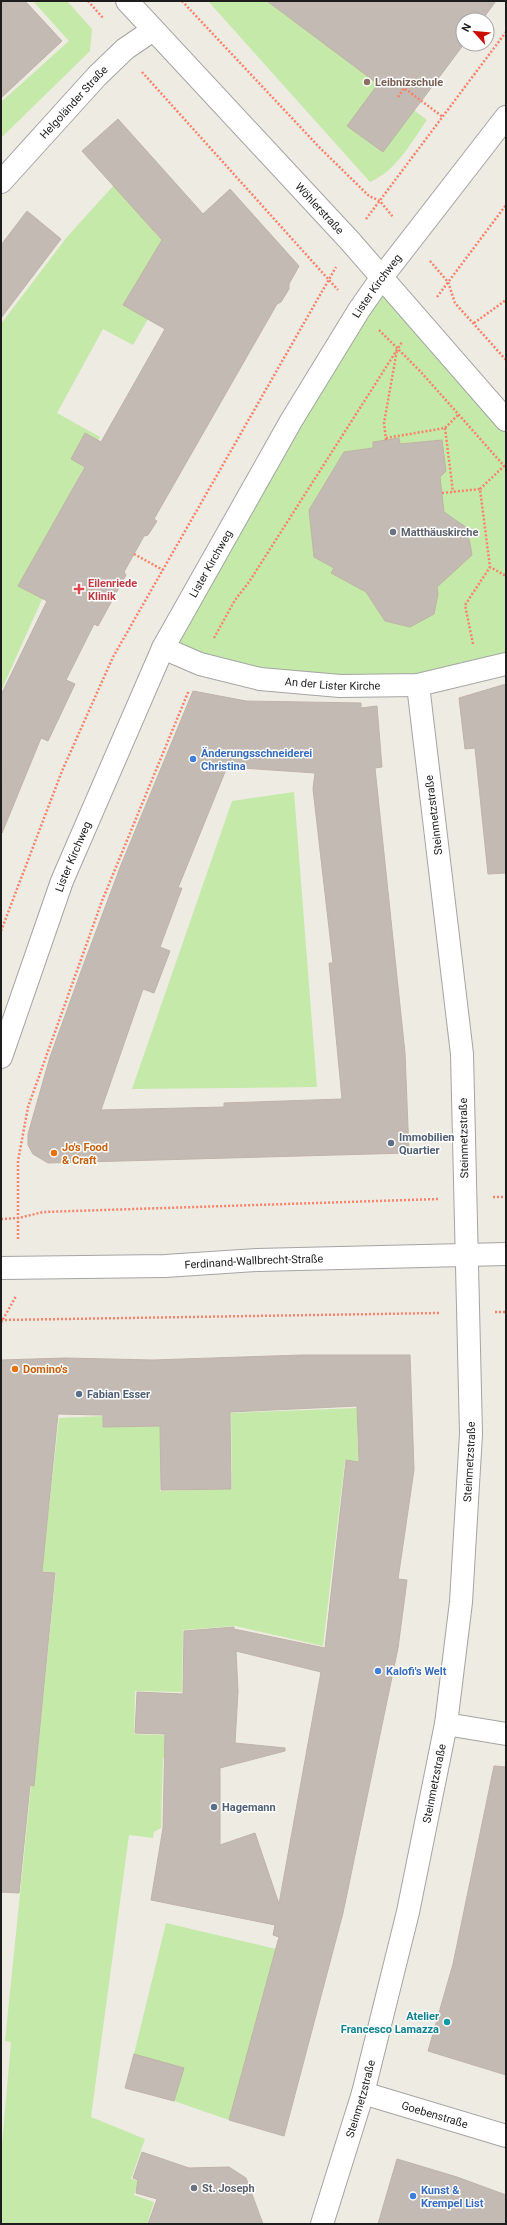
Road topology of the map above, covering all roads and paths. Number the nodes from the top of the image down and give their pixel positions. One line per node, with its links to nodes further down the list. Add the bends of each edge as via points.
1 (88, 1): 6 (path)
2 (127, 1): 4 (street, Wöhlerstraße)
3 (182, 1): 8 (path, via 320,148 369,196 380,201)
4 (153, 30): 6 (street, Helgoländer Straße); 12 (street, Wöhlerstraße)
5 (506, 32): 8 (path)
6 (125, 49): 10 (street, Helgoländer Straße, via 97,76); 26 (path, via 148,81 328,280)
7 (398, 97): 8 (path, via 404,88)
8 (442, 117)
9 (506, 117): 12 (street, Lister Kirchweg)
10 (1, 182)
11 (506, 205): 14 (path, via 448,282 455,303)
12 (382, 277): 18 (street, Wöhlerstraße); 28 (street, Lister Kirchweg, via 291,421)
13 (506, 300): 14 (path)
14 (474, 324): 16 (path)
15 (397, 348): 17 (path); 19 (path, via 384,423 386,439); 29 (path, via 249,582 235,600)
16 (506, 360)
17 (458, 415): 19 (path); 20 (path)
18 (506, 420)
19 (446, 428): 22 (path)
20 (505, 467): 21 (path)
21 (480, 488): 22 (path); 25 (path)
22 (453, 492): 23 (path)
23 (442, 493)
24 (134, 554): 26 (path)
25 (490, 567): 27 (path); 31 (path, via 465,605)
26 (163, 570): 33 (path, via 113,657 65,764)
27 (506, 576)
28 (163, 648): 29 (street, An der Lister Kirche); 34 (street, Lister Kirchweg, via 62,881)
29 (200, 664): 32 (street, An der Lister Kirche, via 272,680 340,686); 37 (path, via 102,900 28,1107 18,1161)
30 (506, 664): 31 (street, An der Lister Kirche)
31 (479, 671): 32 (street, An der Lister Kirche)
32 (418, 685): 36 (street, Steinmetzstraße, via 462,1054)
33 (1, 931)
34 (1, 1056)
35 (506, 1197): 36 (path)
36 (465, 1198): 37 (path, via 43,1212); 40 (street, Steinmetzstraße)
37 (19, 1218): 38 (path)
38 (1, 1219)
39 (506, 1254): 40 (street, Ferdinand-Wallbrecht-Straße)
40 (466, 1256): 41 (street, Ferdinand-Wallbrecht-Straße, via 257,1260 165,1266); 42 (street, Steinmetzstraße)
41 (1, 1268)
42 (466, 1312): 43 (path); 44 (path); 45 (street, Steinmetzstraße, via 470,1434 461,1602)
43 (506, 1312)
44 (1, 1321)
45 (446, 1724): 46 (street); 47 (street, Steinmetzstraße, via 408,1912)
46 (506, 1734)
47 (363, 2093): 48 (street, Goebenstraße); 49 (street, Steinmetzstraße)
48 (506, 2136)
49 (322, 2224)

